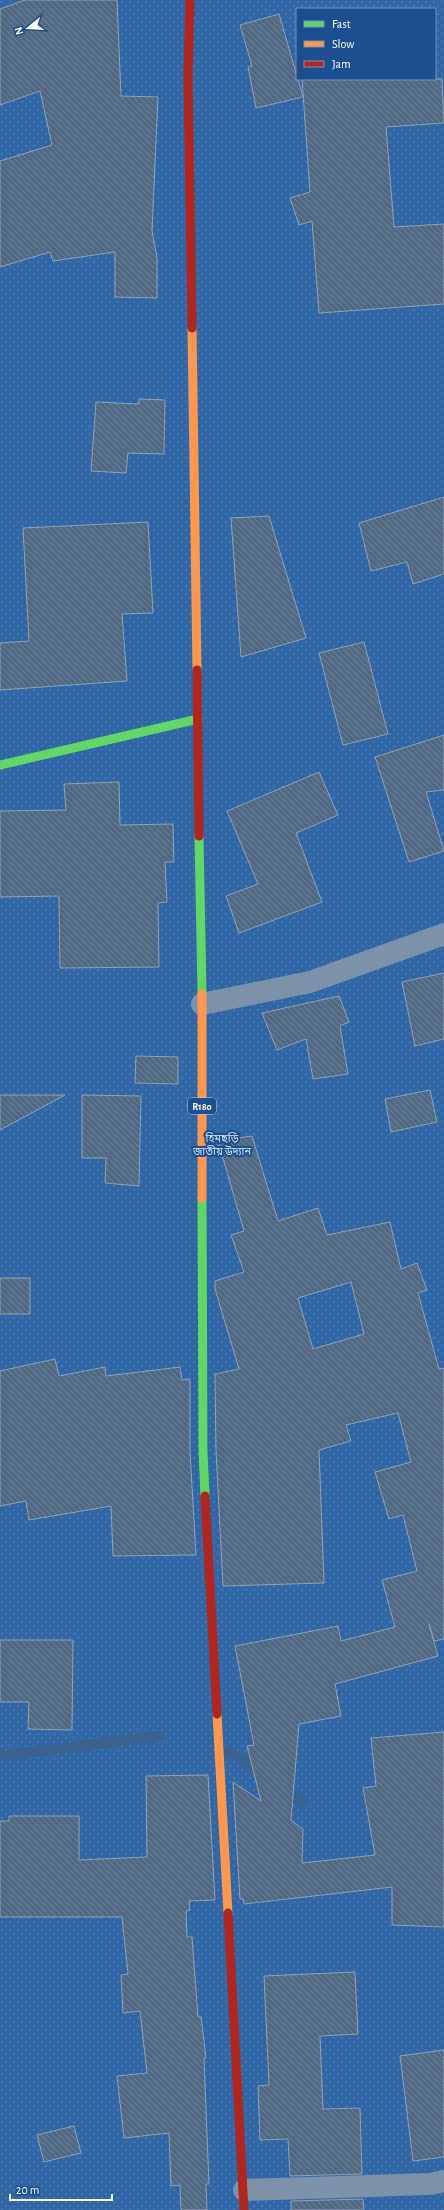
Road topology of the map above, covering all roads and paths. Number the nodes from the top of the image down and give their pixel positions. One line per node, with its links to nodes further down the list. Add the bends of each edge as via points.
1 (190, 0): 2 (main road, R180, via 188,76)
2 (198, 720): 3 (main road); 5 (main road, R180)
3 (0, 765)
4 (444, 934): 5 (street, via 310,982)
5 (202, 1004): 7 (main road, R180, via 203,1451)
6 (444, 2182): 7 (street)
7 (244, 2200)

